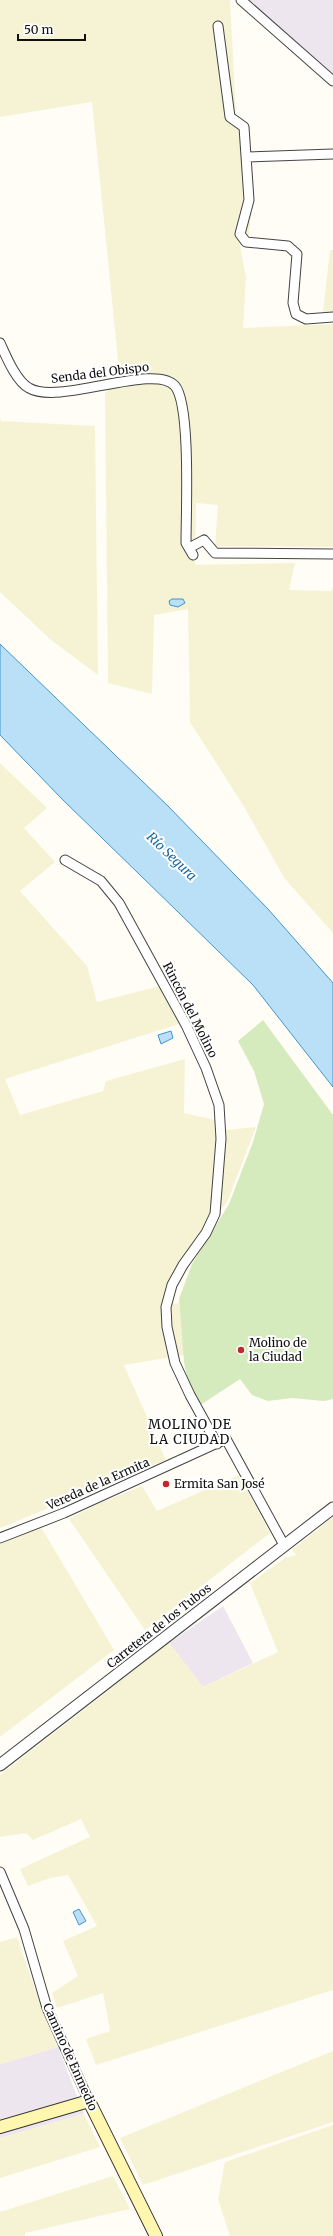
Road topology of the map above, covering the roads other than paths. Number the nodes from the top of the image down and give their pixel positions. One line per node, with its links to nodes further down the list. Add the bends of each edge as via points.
1 (241, 0): 3 (street)
2 (218, 26): 5 (street, via 230,117 244,127)
3 (333, 81)
4 (333, 154): 5 (street)
5 (246, 157): 6 (street, via 249,200 240,234 246,242 288,246 298,254 293,303 296,314 306,319)
6 (333, 317)
7 (0, 343): 8 (street, Senda del Obispo, via 28,388 42,392 144,379 163,379 175,386 184,412 186,542 191,551 204,540 215,553)
8 (333, 554)
9 (65, 860): 10 (street, Rincón del Molino, via 101,881 119,903 186,1025 206,1068 219,1105 221,1139 215,1214 206,1233 172,1285 166,1307 167,1327 175,1363)
10 (217, 1444): 12 (street, Vereda de la Ermita, via 64,1513); 13 (street, via 226,1439)
11 (333, 1508): 13 (street, Carretera de los Tubos)
12 (0, 1538)
13 (284, 1545): 14 (street, Carretera de los Tubos)
14 (0, 1765)
15 (0, 1872): 16 (street, Camino de Enmedio, via 24,1929 47,2008)
16 (89, 2101): 17 (main road); 18 (main road, Camino de Enmedio)
17 (0, 2127)
18 (156, 2236)

